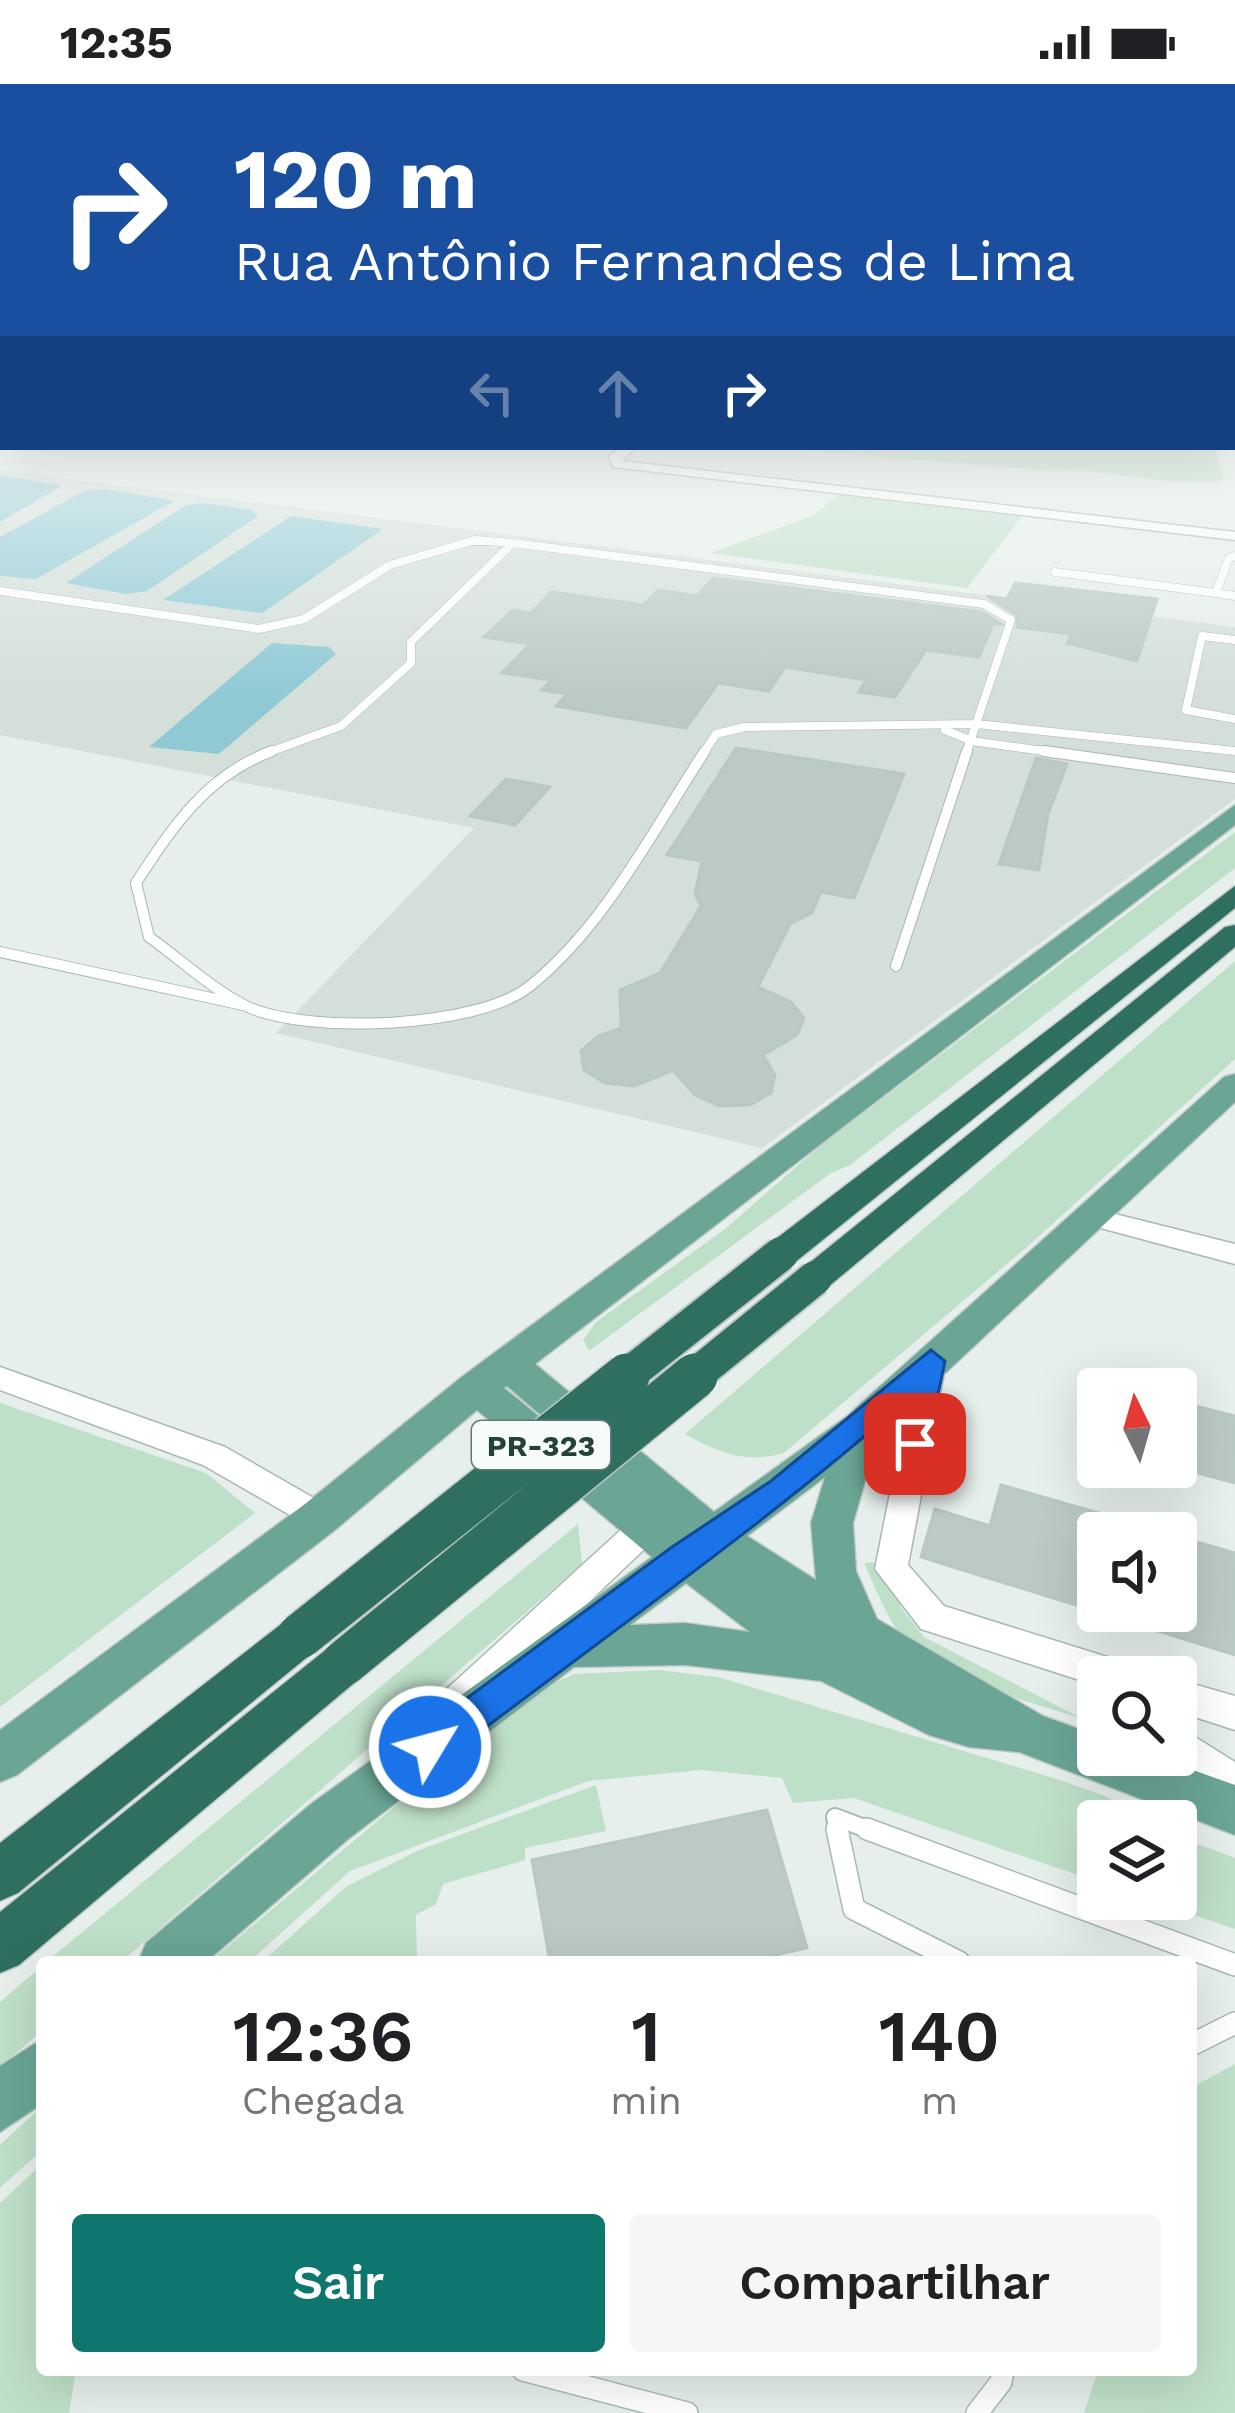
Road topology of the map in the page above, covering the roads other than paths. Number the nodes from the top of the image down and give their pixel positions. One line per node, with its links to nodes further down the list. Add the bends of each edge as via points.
1 (786, 484): 2 (street)
2 (1235, 536)
3 (514, 543): 6 (lane, via 475,540 390,566 304,619 259,629); 11 (lane, via 1001,611 1011,620); 23 (lane, via 411,642 411,663 341,727 237,764 182,813 136,883 149,937)
4 (1235, 556): 7 (lane)
5 (1055, 572): 7 (lane)
6 (0, 590)
7 (1216, 593): 8 (lane)
8 (1235, 596)
9 (1235, 640): 10 (lane, via 1202,636 1186,710)
10 (1235, 718)
11 (979, 724): 12 (lane); 13 (lane); 14 (lane)
12 (944, 730): 13 (lane); 23 (lane, via 760,727 716,734 603,906 532,985 495,1009 415,1022 316,1020)
13 (972, 741): 16 (lane); 22 (lane)
14 (1194, 749): 15 (lane); 16 (lane)
15 (1235, 751)
16 (1189, 770): 17 (lane)
17 (1235, 778)
18 (1235, 813): 29 (main road)
19 (1235, 894): 27 (highway, PR-323)
20 (1235, 934): 27 (highway, PR-323)
21 (0, 952): 23 (lane)
22 (896, 966)
23 (248, 1006)
24 (1235, 1084): 25 (main road)
25 (1091, 1217): 26 (street); 28 (main road)
26 (1235, 1254)
27 (798, 1266): 47 (highway, PR-323, bridge, via 300,1636); 48 (highway, PR-323, bridge, via 344,1664)
28 (931, 1361): 31 (main road); 38 (street, via 891,1568 933,1618)
29 (493, 1376): 32 (main road); 33 (main road); 34 (main road)
30 (0, 1378): 32 (street, via 214,1456)
31 (860, 1428): 34 (main road); 35 (main road, via 832,1523 834,1570)
32 (320, 1516): 43 (main road)
33 (646, 1527): 34 (main road); 46 (street)
34 (698, 1547): 35 (main road); 36 (main road); 37 (main road)
35 (860, 1633): 41 (main road)
36 (565, 1647): 37 (main road, via 685,1644); 46 (main road)
37 (823, 1662): 41 (main road, via 966,1726)
38 (1077, 1665)
39 (1197, 1701): 40 (street)
40 (1235, 1713)
41 (1028, 1733): 45 (main road)
42 (1197, 1757): 44 (street)
43 (0, 1759)
44 (1235, 1784)
45 (1235, 1810)
46 (328, 1822): 49 (main road)
47 (0, 1875)
48 (0, 1946)
49 (172, 1956)
50 (947, 1956): 51 (lane, via 854,1909 835,1817)
51 (1235, 1965)
52 (1235, 2024): 53 (lane)
53 (1197, 2042)
54 (36, 2072): 55 (main road)
55 (0, 2103)
56 (546, 2376): 58 (lane)
57 (1002, 2376): 59 (lane)
58 (687, 2413)
59 (977, 2413)

